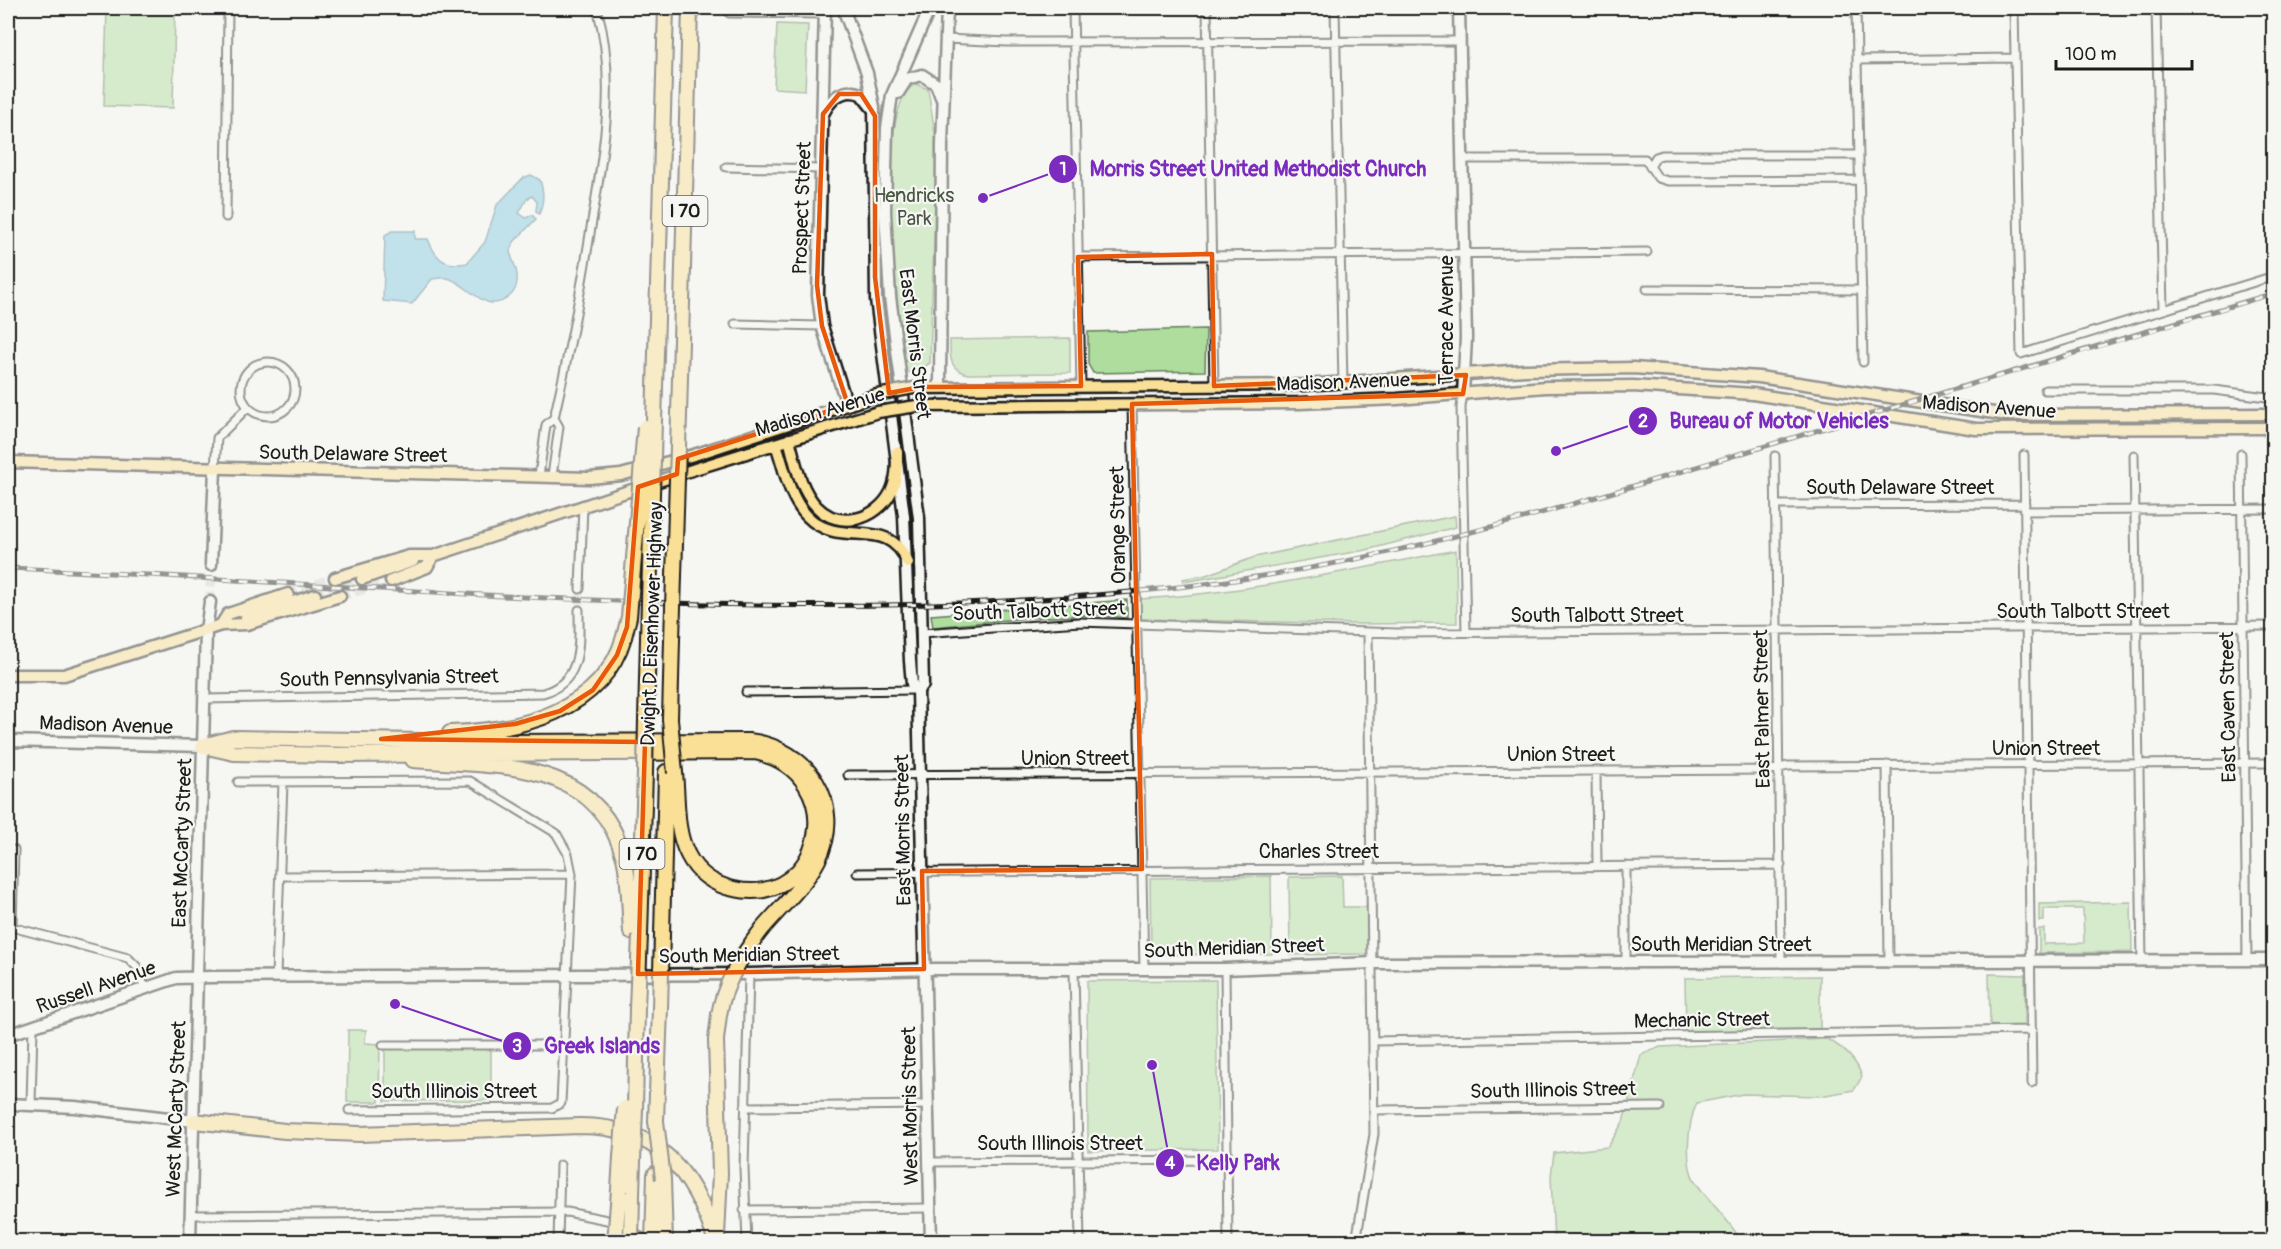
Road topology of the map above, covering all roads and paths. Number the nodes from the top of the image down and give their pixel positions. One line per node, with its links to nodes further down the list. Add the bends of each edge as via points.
1 (228, 8): 36 (street)
2 (597, 8): 61 (street, via 606,67 605,136 587,256)
3 (662, 8): 23 (highway)
4 (666, 8): 23 (highway, I 70)
5 (690, 8): 123 (highway, Dwight D Eisenhower Highway / I 70, bridge)
6 (843, 8): 28 (main road, East Morris Street, via 870,81)
7 (930, 8): 29 (main road, East Morris Street, via 894,88)
8 (947, 8): 18 (main road, East Morris Street)
9 (1073, 8): 20 (street)
10 (1207, 8): 21 (street)
11 (1335, 8): 19 (street)
12 (1459, 8): 22 (main road, Terrace Avenue)
13 (1856, 8): 25 (street)
14 (2014, 8): 24 (street)
15 (2156, 8): 45 (street)
16 (824, 11): 17 (street); 27 (main road, Prospect Street)
17 (729, 13)
18 (946, 39): 20 (street); 26 (main road, East Morris Street)
19 (1336, 40): 21 (street); 22 (street); 39 (street)
20 (1074, 41): 21 (street); 41 (street)
21 (1208, 41): 38 (street)
22 (1460, 41): 31 (main road, Terrace Avenue)
23 (663, 55): 62 (highway, Dwight D Eisenhower Highway / I 70, via 655,353)
24 (2015, 58): 25 (street); 45 (street, via 2021,354)
25 (1857, 60): 30 (street)
26 (944, 105): 29 (main road, via 931,79 913,76 904,81 896,96); 51 (main road, East Morris Street)
27 (823, 114): 28 (main road, via 833,98 851,92 865,97); 34 (main road, Prospect Street)
28 (875, 116): 66 (main road, East Morris Street, via 876,299)
29 (887, 128): 106 (main road, East Morris Street, via 887,264 919,519)
30 (1860, 155): 33 (street, via 1662,155); 35 (street)
31 (1462, 159): 33 (street, via 1645,159); 40 (main road, Terrace Avenue)
32 (726, 167): 34 (street)
33 (1650, 167): 35 (street, via 1658,178 1668,181)
34 (821, 169): 47 (main road, Prospect Street, via 817,285)
35 (1860, 180): 44 (street)
36 (226, 217)
37 (1647, 252): 40 (street)
38 (1212, 254): 39 (street); 41 (street); 53 (street)
39 (1340, 254): 40 (street); 50 (street)
40 (1464, 254): 49 (main road, Terrace Avenue)
41 (1078, 257): 52 (street)
42 (2274, 276): 45 (street)
43 (1647, 289): 44 (street)
44 (1862, 290): 48 (street)
45 (2163, 310)
46 (735, 324): 47 (street)
47 (822, 326): 58 (main road, Prospect Street)
48 (1863, 362)
49 (1466, 375): 50 (main road, Madison Avenue); 55 (main road, Terrace Avenue); 60 (main road, Madison Avenue, via 1572,368 1673,369 1759,377 1999,415)
50 (1343, 384): 53 (main road, Madison Avenue)
51 (940, 386): 52 (main road, Madison Avenue); 58 (main road, Madison Avenue, bridge, via 877,395)
52 (1081, 386): 53 (main road, Madison Avenue)
53 (1214, 386)
54 (2045, 390): 56 (street, via 2214,390)
55 (1463, 394): 57 (main road, Madison Avenue, via 1330,402); 63 (main road, Madison Avenue, via 1555,387 1666,387 1753,394 1976,429); 105 (street, Terrace Avenue)
56 (2274, 398)
57 (1132, 404): 64 (main road, Madison Avenue, bridge, via 917,406 878,412); 96 (street, Orange Street)
58 (848, 405): 68 (main road, Madison Avenue)
59 (248, 407): 59 (street, via 266,416 286,409 295,393 288,372 268,362 249,370 241,390); 73 (street, via 217,438)
60 (2274, 414)
61 (554, 418): 74 (street, via 546,425); 75 (street, via 559,427)
62 (649, 425): 111 (highway, bridge, via 629,617 617,655 593,690 543,717 483,730); 140 (highway, Dwight D Eisenhower Highway / I 70, bridge, via 645,772)
63 (2274, 428)
64 (789, 439): 65 (main road, Madison Avenue); 66 (main road, via 808,496 823,512 843,520 861,518 885,502 894,483)
65 (776, 444): 76 (main road, Madison Avenue); 84 (main road, via 797,503 808,517 830,531 892,539)
66 (897, 452): 84 (main road, East Morris Street)
67 (2241, 454): 80 (street, East Caven Street)
68 (694, 455): 75 (main road, South Delaware Street, via 621,475)
69 (2024, 455): 78 (street)
70 (2134, 455): 81 (street)
71 (1775, 456): 77 (street, East Palmer Street)
72 (8, 462): 73 (main road, South Delaware Street)
73 (215, 469): 74 (main road, South Delaware Street); 85 (main road)
74 (539, 476): 75 (main road, South Delaware Street)
75 (552, 476)
76 (583, 505): 82 (main road, Madison Avenue); 89 (street)
77 (1776, 505): 78 (street, South Delaware Street); 103 (street, East Palmer Street)
78 (2025, 508): 81 (street, South Delaware Street); 101 (street)
79 (2274, 509): 80 (street, South Delaware Street)
80 (2242, 510): 81 (street, South Delaware Street); 98 (street, East Caven Street)
81 (2135, 511): 100 (street)
82 (433, 556): 83 (main road, Madison Avenue); 88 (main road, Madison Avenue, via 427,567)
83 (418, 557): 86 (main road, Madison Avenue, via 409,556); 87 (main road, Madison Avenue, via 412,563)
84 (908, 562): 108 (main road, East Morris Street, via 910,661 912,684)
85 (211, 566)
86 (335, 578)
87 (362, 579)
88 (391, 581)
89 (580, 589)
90 (288, 594): 97 (main road, via 228,614)
91 (315, 595): 95 (main road)
92 (340, 596): 95 (main road, via 247,624)
93 (210, 602): 102 (main road, East McCarty Street)
94 (579, 610): 110 (street, South Pennsylvania Street, via 578,654 569,676 556,688 533,695)
95 (239, 623): 97 (main road)
96 (1137, 624): 104 (street, South Talbott Street); 106 (street, South Talbott Street, via 1080,622); 124 (street, Orange Street)
97 (221, 625): 102 (main road)
98 (2243, 626): 99 (street, South Talbott Street); 100 (street, South Talbott Street); 115 (street, East Caven Street)
99 (2274, 626)
100 (2137, 627): 101 (street, South Talbott Street); 117 (street)
101 (2026, 628): 103 (street, South Talbott Street); 119 (street)
102 (206, 630): 107 (main road, via 64,675); 110 (main road, East McCarty Street)
103 (1778, 630): 105 (street, South Talbott Street); 120 (street, East Palmer Street)
104 (1368, 632): 105 (street, South Talbott Street); 122 (street)
105 (1466, 632)
106 (922, 633): 108 (main road, East Morris Street, via 922,685)
107 (8, 675)
108 (918, 690): 109 (street); 126 (main road, East Morris Street)
109 (746, 692)
110 (204, 699): 113 (main road, East McCarty Street)
111 (381, 739): 113 (highway, via 233,738); 189 (highway, bridge, via 748,741 784,751 805,766 820,787 828,810 828,826 815,866 764,928 733,975 719,1015 716,1040 720,1173)
112 (8, 741): 113 (main road, Madison Avenue)
113 (203, 746): 114 (highway, via 234,753); 156 (main road, East McCarty Street)
114 (336, 755): 123 (highway, via 602,751 763,754 783,762 799,775 815,802 816,836 805,862 783,882 764,890 738,890 711,880 693,863 682,840); 140 (highway, via 527,768 571,786 593,803 619,842)
115 (2245, 763): 116 (street, Union Street); 117 (street, Union Street); 141 (street, East Caven Street)
116 (2274, 763)
117 (2139, 764): 119 (street, Union Street); 144 (street)
118 (1887, 765): 119 (street, Union Street); 120 (street, Union Street); 148 (street)
119 (2028, 765): 146 (street)
120 (1779, 768): 121 (street, Union Street); 130 (street, East Palmer Street)
121 (1596, 771): 122 (street, Union Street); 131 (street)
122 (1370, 772): 124 (street, Union Street); 133 (street)
123 (671, 773): 181 (highway, Dwight D Eisenhower Highway / I 70, bridge, via 656,1121)
124 (1140, 774): 126 (street, Union Street); 134 (street, Orange Street)
125 (848, 775): 126 (street, Union Street)
126 (920, 775): 135 (main road, East Morris Street)
127 (238, 782): 128 (street)
128 (283, 783): 137 (street, via 470,781 552,830 566,849); 138 (street)
129 (14, 850): 139 (street)
130 (1781, 864): 132 (street, Charles Street); 143 (street, East Palmer Street)
131 (1598, 866): 132 (street, Charles Street); 133 (street, Charles Street)
132 (1626, 866): 145 (street)
133 (1372, 867): 134 (street, Charles Street); 147 (street)
134 (1142, 869): 135 (street, Charles Street); 150 (street, Orange Street)
135 (922, 872): 136 (street, Charles Street); 149 (main road, East Morris Street)
136 (857, 873)
137 (572, 874): 138 (street); 154 (street, via 570,962)
138 (281, 876): 155 (street)
139 (10, 926): 157 (street, via 131,959)
140 (635, 934): 173 (highway, bridge, via 636,1050)
141 (2247, 960): 142 (main road, South Meridian Street); 144 (main road, South Meridian Street)
142 (2274, 960)
143 (1781, 961): 145 (main road, South Meridian Street); 148 (main road, South Meridian Street)
144 (2142, 961): 146 (main road, South Meridian Street)
145 (1626, 962): 147 (main road, South Meridian Street)
146 (2031, 962): 148 (main road, South Meridian Street); 159 (street)
147 (1373, 963): 151 (main road, South Meridian Street); 161 (street)
148 (1889, 963)
149 (924, 969): 152 (main road, South Meridian Street); 153 (main road, South Meridian Street); 167 (main road, West Morris Street)
150 (1144, 969): 151 (main road, South Meridian Street); 152 (main road, South Meridian Street)
151 (1225, 969): 175 (street)
152 (1074, 970): 174 (street)
153 (748, 974): 154 (main road, South Meridian Street); 168 (street)
154 (566, 975): 155 (main road, South Meridian Street); 163 (street)
155 (276, 976): 156 (main road, South Meridian Street)
156 (196, 978): 157 (main road, Russell Avenue, via 176,978); 172 (main road, West McCarty Street)
157 (145, 989): 158 (main road, Russell Avenue)
158 (33, 1027): 160 (main road, Russell Avenue); 166 (street)
159 (2032, 1030): 161 (street, Mechanic Street); 164 (street)
160 (8, 1035)
161 (1373, 1041): 171 (street)
162 (383, 1045): 163 (street)
163 (564, 1045): 170 (street, South Illinois Street, via 563,1099 559,1106)
164 (2032, 1083)
165 (8, 1104): 166 (main road)
166 (31, 1104): 172 (main road)
167 (929, 1105): 168 (street); 176 (main road, West Morris Street)
168 (745, 1107): 179 (street)
169 (1660, 1107): 171 (street, South Illinois Street)
170 (349, 1110)
171 (1374, 1110): 194 (street, via 1373,1141)
172 (194, 1121): 182 (main road, West McCarty Street); 189 (highway, via 333,1134 580,1126 615,1129 652,1144 679,1167 701,1199)
173 (627, 1159): 185 (highway, bridge, via 619,1190); 186 (highway, bridge, via 632,1196)
174 (1078, 1160): 175 (street, South Illinois Street); 176 (street, South Illinois Street); 192 (street)
175 (1226, 1160): 193 (street)
176 (930, 1162): 178 (main road, West Morris Street)
177 (560, 1165): 180 (street)
178 (930, 1208): 179 (street); 191 (main road, West Morris Street)
179 (744, 1210): 190 (street)
180 (559, 1211): 182 (street); 184 (street); 187 (street, via 607,1220)
181 (659, 1213): 187 (highway, Dwight D Eisenhower Highway / I 70); 188 (highway)
182 (191, 1215): 183 (main road, West McCarty Street)
183 (190, 1242)
184 (558, 1242)
185 (615, 1242)
186 (631, 1242)
187 (652, 1242)
188 (665, 1242)
189 (716, 1242)
190 (747, 1242)
191 (931, 1242)
192 (1080, 1242)
193 (1228, 1242)
194 (1356, 1242)

